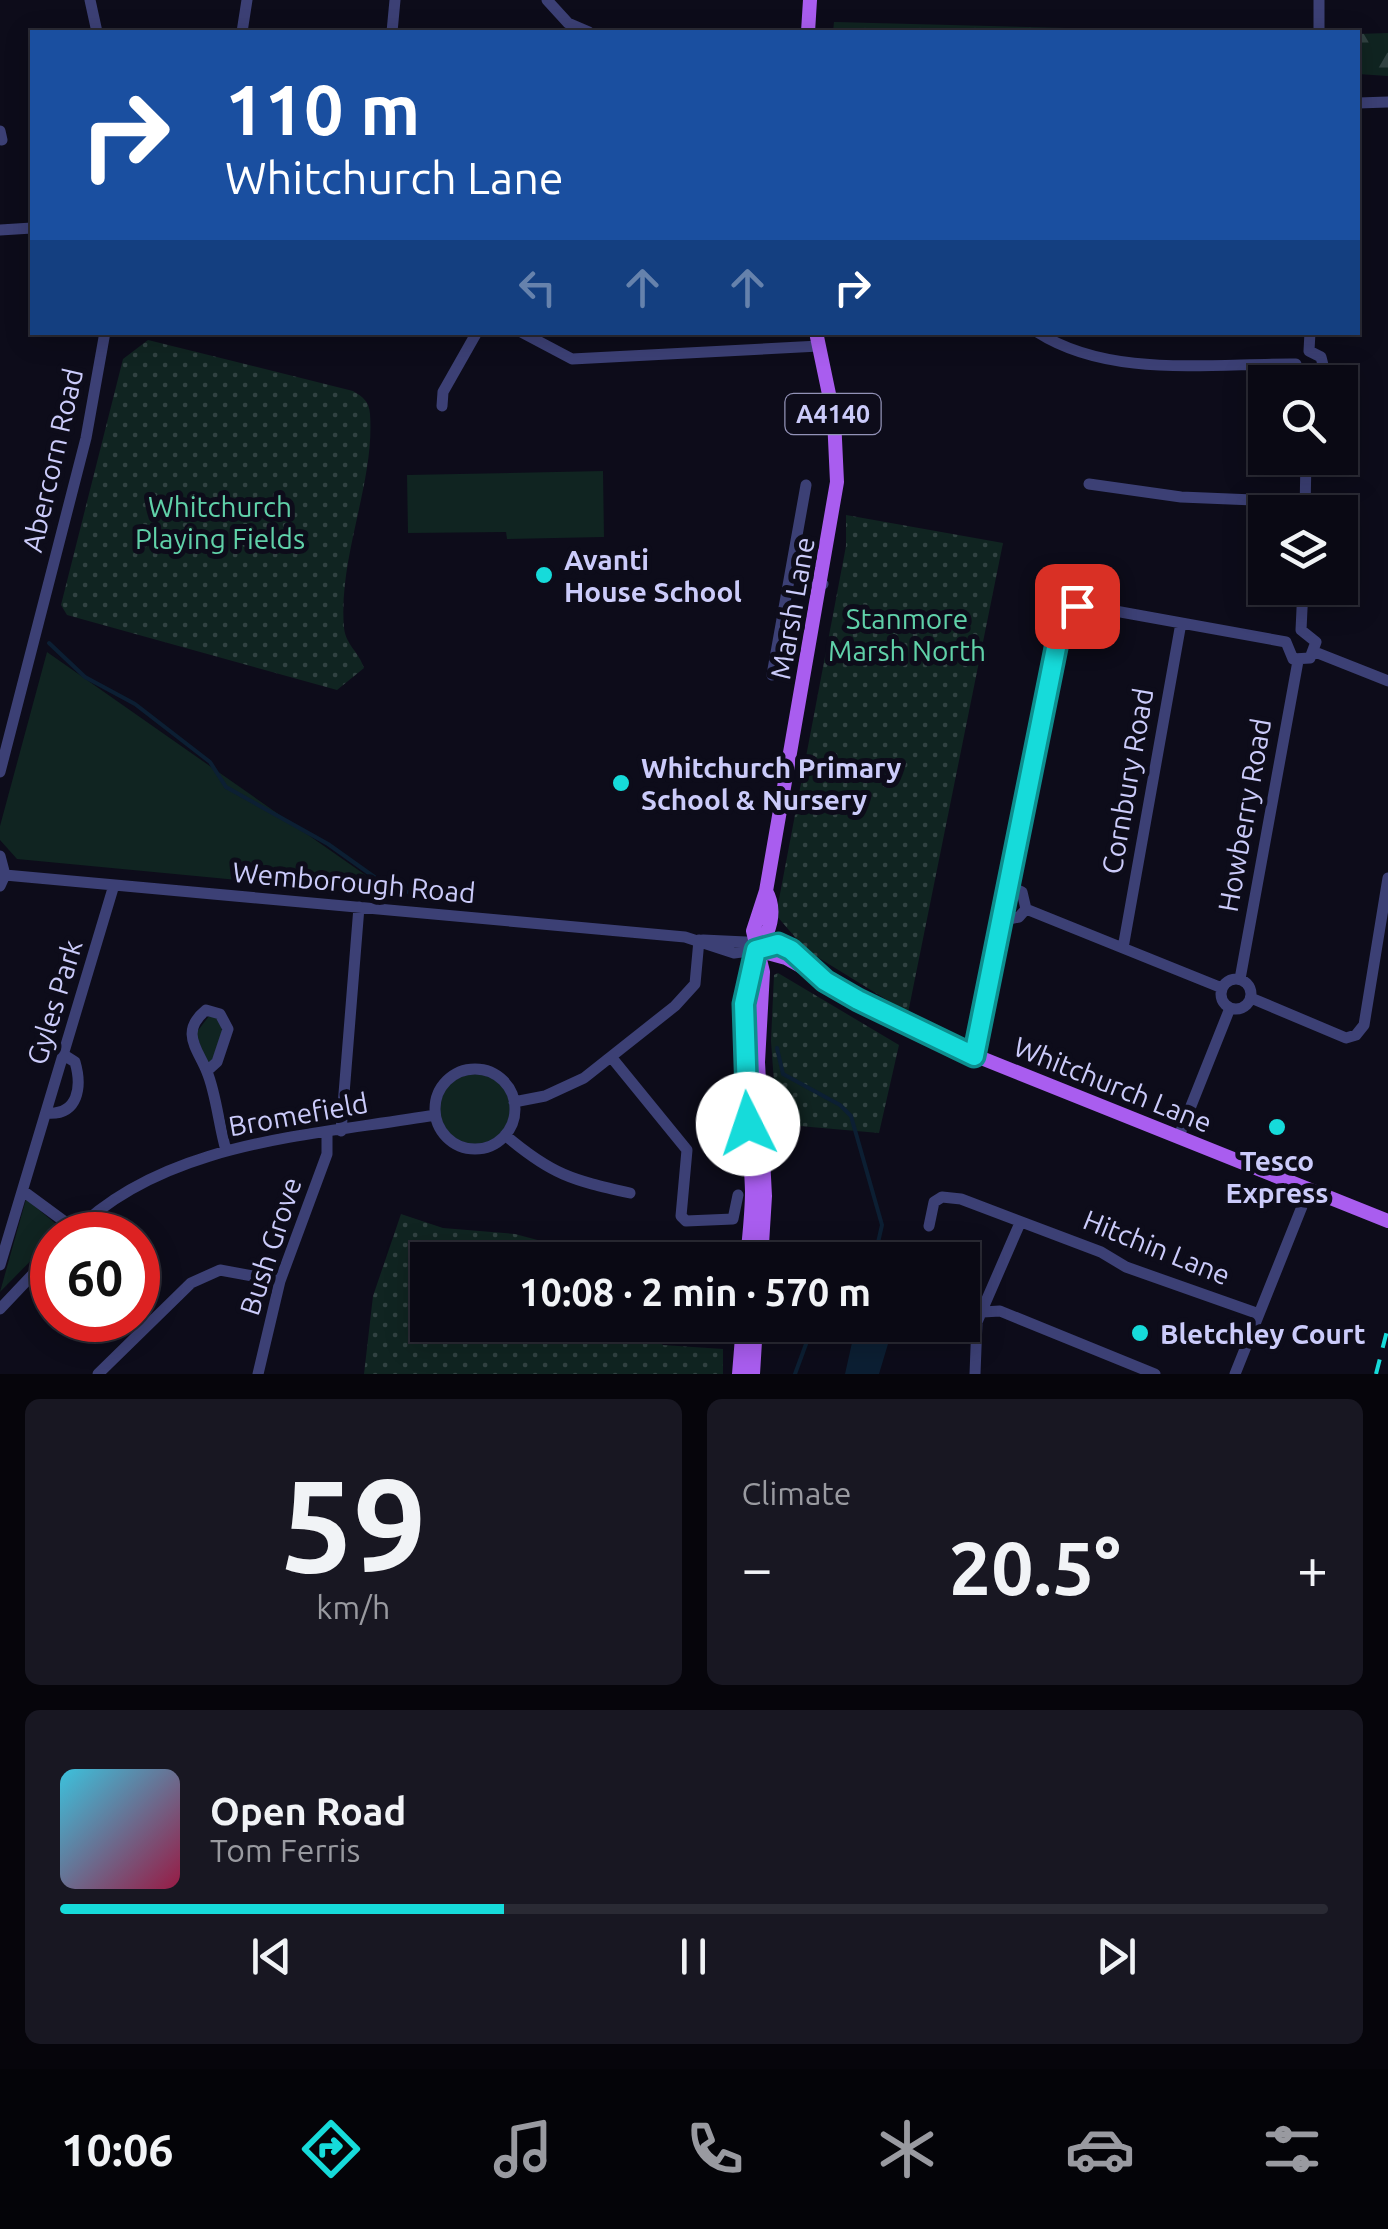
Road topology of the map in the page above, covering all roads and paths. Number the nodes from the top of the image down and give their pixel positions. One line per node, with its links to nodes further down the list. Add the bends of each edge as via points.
1 (90, 0): 7 (street)
2 (247, 0): 8 (street)
3 (395, 0): 9 (street)
4 (547, 0): 10 (street, via 568,24)
5 (810, 0): 11 (main road)
6 (1320, 0): 12 (street)
7 (97, 30)
8 (242, 30)
9 (392, 30)
10 (584, 30)
11 (808, 30)
12 (1319, 30)
13 (1388, 102): 14 (street)
14 (1360, 103)
15 (30, 228): 16 (street)
16 (0, 230)
17 (104, 335): 42 (street, Abercorn Road, via 86,438)
18 (475, 335): 26 (street, via 443,392)
19 (528, 335): 22 (street, via 572,359)
20 (1042, 335): 24 (street, via 1106,361)
21 (1310, 335): 23 (street)
22 (818, 339): 31 (main road, Marsh Lane / A4140, via 837,456)
23 (1309, 351): 24 (street); 25 (street)
24 (1296, 364)
25 (1323, 365)
26 (442, 406)
27 (1089, 484): 29 (street)
28 (806, 485): 30 (street)
29 (1248, 503)
30 (790, 576): 31 (street); 40 (street)
31 (822, 584): 53 (main road, Marsh Lane / A4140, via 753,931)
32 (1082, 605): 34 (street); 34 (street, via 1074,592 1064,591 1058,597); 35 (street)
33 (1302, 605): 36 (street)
34 (1065, 613): 47 (street)
35 (1181, 623): 37 (street); 52 (street, Cornbury Road)
36 (1301, 630): 37 (street); 38 (street, via 1314,638)
37 (1286, 642): 39 (street)
38 (1315, 652): 39 (street); 41 (street)
39 (1298, 661): 54 (street, Howberry Road)
40 (772, 675)
41 (1388, 681)
42 (0, 772)
43 (0, 856): 45 (street)
44 (1388, 878): 56 (street, via 1364,1024 1356,1035 1346,1038)
45 (2, 881): 46 (street, Wemborough Road)
46 (114, 884): 48 (street, Wemborough Road); 58 (street, Gyles Park)
47 (1011, 887): 49 (street, via 1022,892); 50 (street)
48 (360, 906): 51 (street, Wemborough Road); 65 (street, Bush Grove)
49 (1026, 909): 50 (street); 52 (street)
50 (1004, 920): 59 (street)
51 (699, 940): 53 (street, Wemborough Road, via 746,942); 60 (street, via 690,992)
52 (1123, 948): 55 (street)
53 (756, 950): 59 (main road, Whitchurch Lane, via 786,958); 78 (main road, A4140, via 744,1004); 79 (main road, A4140, via 764,972 758,1062)
54 (1240, 979): 55 (street); 56 (street, via 1251,988)
55 (1222, 988): 57 (street)
56 (1251, 998): 57 (street, via 1240,1009)
57 (1230, 1008): 67 (street)
58 (64, 1055): 63 (street, Gyles Park); 63 (street, via 75,1062 82,1084 73,1104)
59 (974, 1056): 67 (main road, Whitchurch Lane)
60 (612, 1058): 62 (street, via 546,1096); 72 (street, via 687,1150 681,1216 733,1219)
61 (207, 1071): 61 (street, via 192,1033 206,1010 220,1014 228,1029); 68 (street)
62 (514, 1102): 64 (street, via 504,1080 472,1069 441,1087); 66 (street)
63 (46, 1113): 70 (street, Gyles Park)
64 (434, 1116): 65 (street, Bromefield); 66 (street, via 450,1140 468,1148)
65 (334, 1132): 68 (street, Bromefield); 82 (street, Bush Grove)
66 (505, 1135): 71 (street, via 567,1179)
67 (1179, 1136): 69 (main road, Whitchurch Lane)
68 (226, 1150): 74 (street, Bromefield, via 145,1182)
69 (1309, 1188): 75 (main road, Whitchurch Lane); 85 (street)
70 (23, 1191): 73 (street); 80 (street, Gyles Park)
71 (630, 1193)
72 (738, 1195)
73 (49, 1212)
74 (102, 1212)
75 (1388, 1221)
76 (1020, 1224): 77 (street, Hitchin Lane, via 942,1197 929,1211); 84 (street); 85 (street, Hitchin Lane)
77 (929, 1226)
78 (748, 1242)
79 (762, 1242)
80 (0, 1266)
81 (30, 1277): 83 (street)
82 (280, 1282): 88 (street, via 220,1270 190,1283); 89 (street, Bush Grove)
83 (0, 1308)
84 (983, 1312): 92 (street); 93 (street, via 1000,1311)
85 (1259, 1314): 94 (street)
86 (742, 1342): 90 (main road)
87 (755, 1342): 91 (main road)
88 (98, 1374)
89 (258, 1374)
90 (739, 1374)
91 (753, 1374)
92 (975, 1374)
93 (1154, 1374)
94 (1235, 1374)

